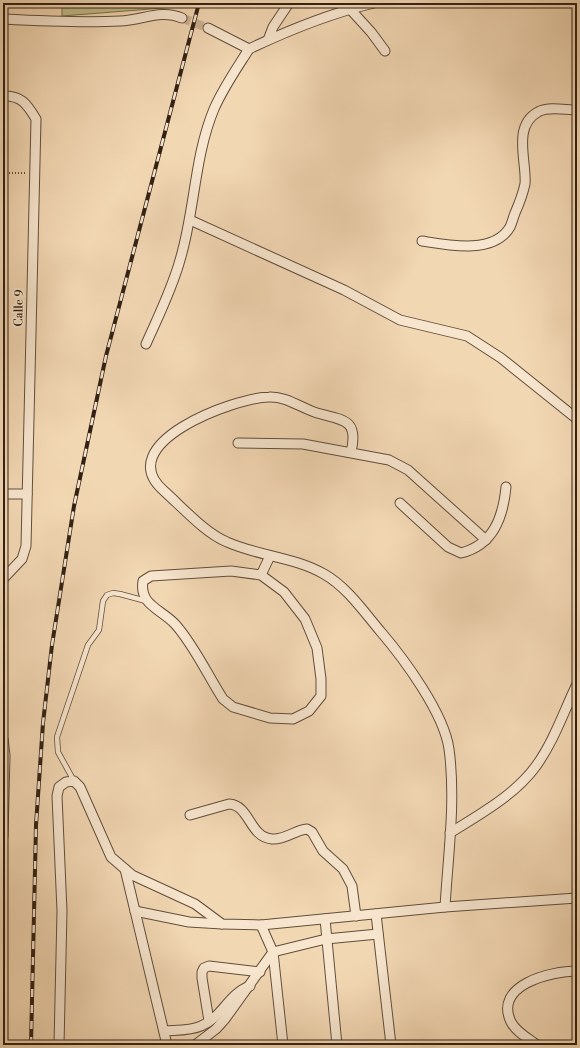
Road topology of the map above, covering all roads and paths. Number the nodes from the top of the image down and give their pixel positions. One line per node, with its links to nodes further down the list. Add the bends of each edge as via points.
1 (289, 3): 7 (street, via 273,27)
2 (374, 3): 3 (street)
3 (350, 9): 7 (street); 9 (street)
4 (182, 18): 5 (street, via 165,13 121,21)
5 (3, 19)
6 (208, 28): 8 (street)
7 (268, 40): 8 (street)
8 (249, 49): 14 (street, via 214,109 200,155)
9 (386, 51)
10 (3, 96): 13 (street, Calle 9, via 11,96 27,104 36,119)
11 (577, 110): 15 (street, via 537,112 529,121 523,134 525,184 509,228 500,238 484,245 460,246)
12 (3, 173): 13 (path)
13 (34, 173): 22 (street, Calle 9)
14 (190, 220): 16 (street, via 172,286); 17 (street, via 344,290 400,320 467,336 501,358)
15 (422, 241)
16 (146, 344)
17 (577, 419)
18 (238, 442): 19 (street, via 303,444)
19 (351, 452): 24 (street, via 389,460 408,470); 25 (street, via 354,437 348,422 281,398 268,397 203,415 154,450 150,472 156,485 217,537)
20 (506, 487): 24 (street, via 500,518)
21 (3, 494): 22 (street)
22 (27, 494): 27 (street, Calle 9, via 26,546 22,559)
23 (400, 503): 24 (street, via 455,552 467,552)
24 (486, 540)
25 (270, 556): 26 (street); 34 (street, via 300,563 325,574 347,592 399,654 423,690 435,709 449,747)
26 (262, 575): 28 (street, via 231,570 151,576 143,581 142,589); 28 (street, via 284,592 305,619 317,648 321,696 309,711 293,719 270,718 233,707 223,699 175,625)
27 (3, 579)
28 (146, 601): 32 (lane, via 113,593 107,595 103,601 99,630 88,645 57,737 58,752)
29 (577, 684): 34 (street, via 556,731 536,766 525,779 499,801)
30 (3, 740): 31 (street)
31 (4, 755): 35 (street)
32 (74, 781): 36 (street, via 80,787 111,856); 54 (street, via 66,782 59,787 57,796 62,911)
33 (190, 815): 41 (street, via 235,804 259,835 266,838 281,839 299,830 307,829 312,832 318,845 343,869 352,886)
34 (450, 833): 38 (street)
35 (3, 836)
36 (125, 869): 39 (street); 43 (street, via 132,875 195,904)
37 (577, 898): 38 (street)
38 (445, 907): 40 (street)
39 (135, 911): 43 (street, via 189,922); 52 (street)
40 (376, 914): 41 (street); 45 (street)
41 (356, 916): 42 (street)
42 (325, 919): 44 (street); 46 (street)
43 (222, 924): 44 (street)
44 (261, 924): 47 (street)
45 (378, 934): 46 (street); 59 (street)
46 (326, 938): 47 (street); 58 (street)
47 (273, 952): 49 (street); 57 (street)
48 (577, 970): 60 (street, via 542,976 518,989 511,999 508,1011 512,1024)
49 (260, 972): 50 (street); 51 (street, via 209,966 204,968 202,978)
50 (232, 1004): 51 (street); 53 (street, via 216,1029)
51 (206, 1024): 52 (street, via 190,1029); 53 (street)
52 (164, 1031): 55 (street)
53 (204, 1038): 56 (street)
54 (59, 1045)
55 (168, 1045)
56 (195, 1045)
57 (283, 1045)
58 (337, 1045)
59 (391, 1045)
60 (537, 1045)

